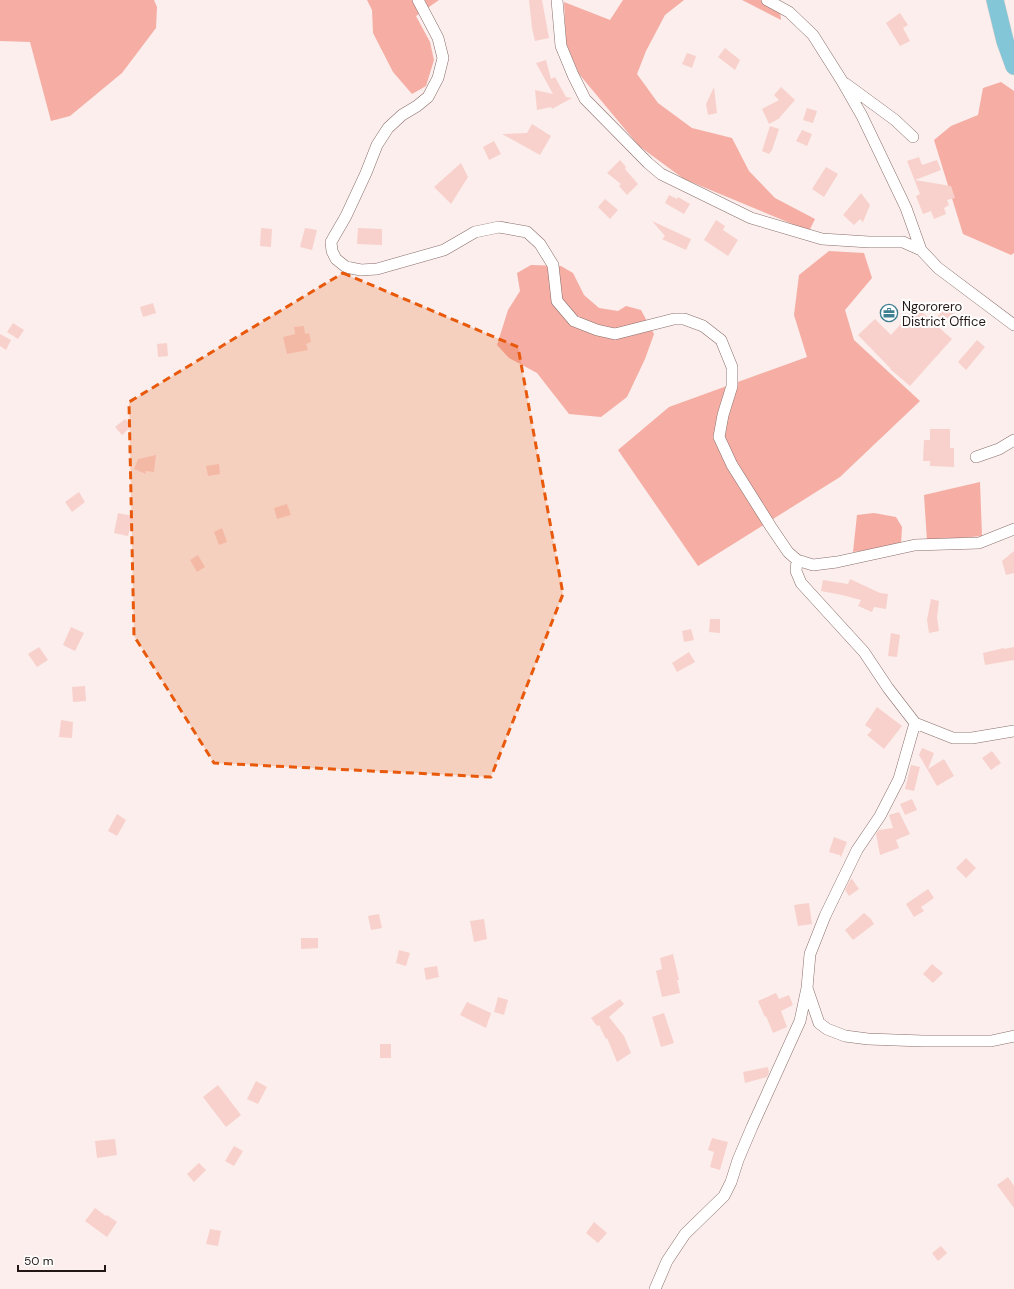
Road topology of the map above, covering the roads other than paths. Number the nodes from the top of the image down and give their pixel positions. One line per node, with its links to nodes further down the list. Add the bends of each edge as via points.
1 (418, 0): 13 (street, via 438,38 443,58 438,78 428,97 402,115 388,128 377,144 346,216 331,242 336,259 346,267 361,270 377,269 444,250 475,232 499,228 527,232 540,244 553,265 557,301 574,321 615,334 674,319 684,319 703,326 721,340 732,367 732,386 719,437 732,465 771,527 788,552)
2 (557, 0): 8 (street, via 561,46 585,99 661,174 752,218 822,239 903,242)
3 (767, 0): 6 (street, via 789,12 813,35)
4 (995, 0): 5 (main road, via 1004,40)
5 (1014, 66)
6 (842, 81): 7 (street, via 895,120); 8 (street, via 862,116 906,208)
7 (913, 137)
8 (921, 250): 9 (street, via 938,268)
9 (1014, 325)
10 (1014, 440): 11 (street)
11 (976, 458)
12 (1014, 529): 13 (street, via 979,543 916,545 814,565)
13 (797, 560): 14 (street, via 796,571 801,583 864,652)
14 (915, 723): 15 (street, via 953,738 972,738); 16 (street, via 899,779 880,816 856,850 825,916 810,954)
15 (1014, 731)
16 (807, 988): 17 (street, via 819,1023 845,1036 923,1041 991,1041); 18 (street, via 800,1021 738,1160 732,1182 724,1196 684,1234 667,1261)
17 (1014, 1036)
18 (655, 1289)

